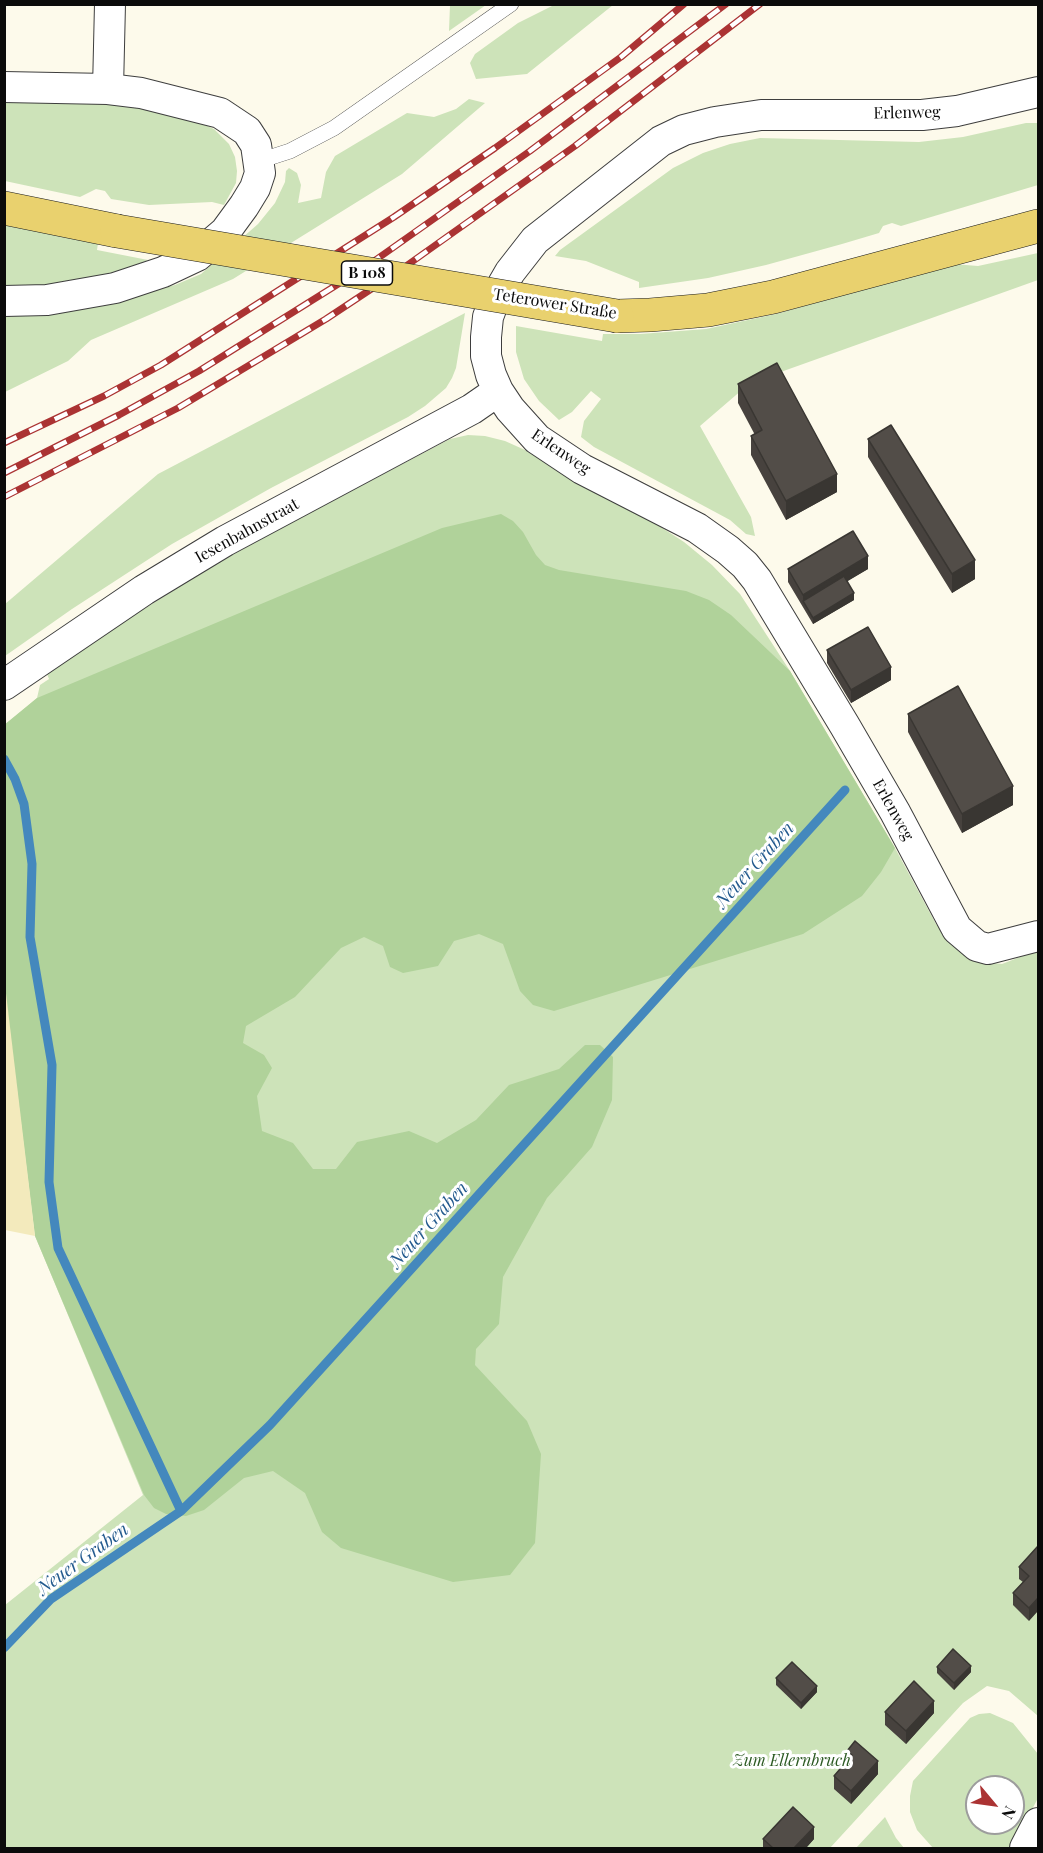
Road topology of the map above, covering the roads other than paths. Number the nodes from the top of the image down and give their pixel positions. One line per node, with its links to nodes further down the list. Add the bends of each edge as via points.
1 (511, 4): 6 (lane, via 334,128 290,151)
2 (116, 21): 4 (street)
3 (4, 87): 4 (street)
4 (108, 89): 6 (street, via 141,93 220,113 247,131 256,145)
5 (1038, 92): 10 (street, Erlenweg, via 957,111 922,114 760,115 684,130 661,141 535,240 510,272 488,317 486,356)
6 (259, 161): 9 (street, via 255,188 244,206 225,232 197,256 115,288 47,300)
7 (4, 208): 8 (main road, Teterower Straße / B 108, bridge, via 117,231 617,316 708,310 773,297)
8 (1038, 226)
9 (4, 301)
10 (498, 391): 11 (street, Iesenbahnstraat, via 472,409 215,547); 12 (street, Erlenweg, via 530,432 552,450 697,528 745,565 846,726 957,929 970,941 988,949)
11 (4, 685)
12 (1038, 936)
13 (1038, 1823): 14 (street)
14 (1025, 1848)

